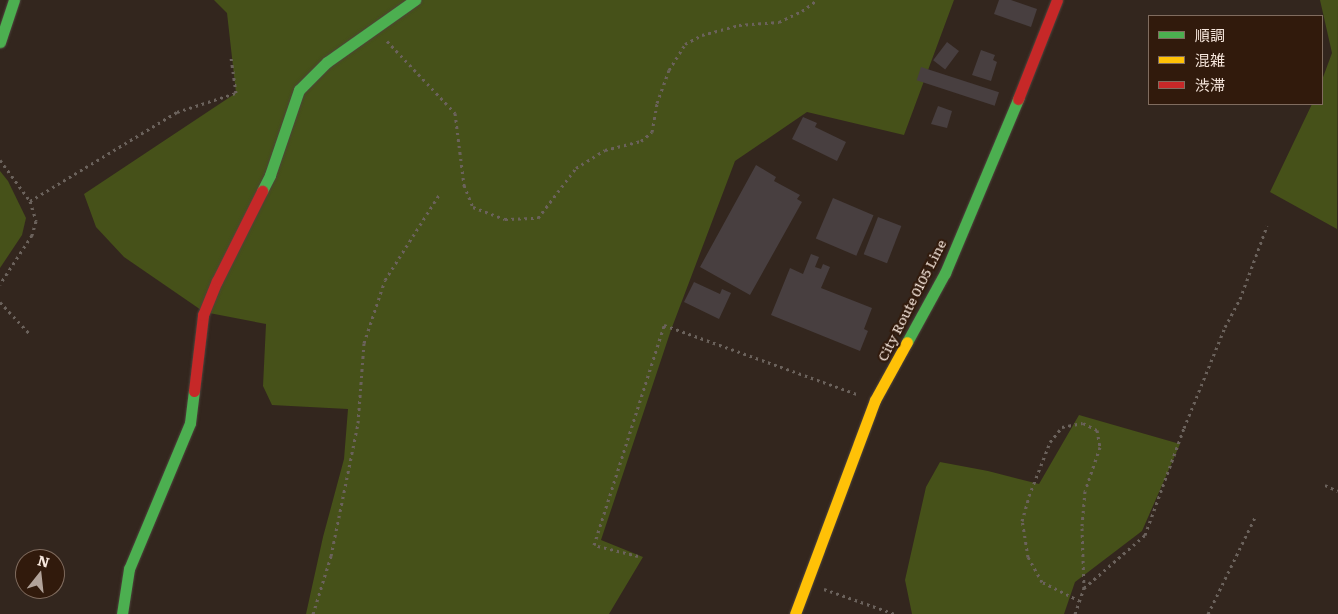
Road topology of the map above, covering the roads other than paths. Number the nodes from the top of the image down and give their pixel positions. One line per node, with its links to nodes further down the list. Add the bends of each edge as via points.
1 (14, 0): 4 (street)
2 (415, 0): 5 (street, via 327,62 300,90 270,175 203,315 190,423 138,543 129,569)
3 (1057, 0): 6 (street, City Route 0105 Line, via 992,166 945,272 874,400)
4 (0, 42)
5 (122, 614)
6 (795, 614)

